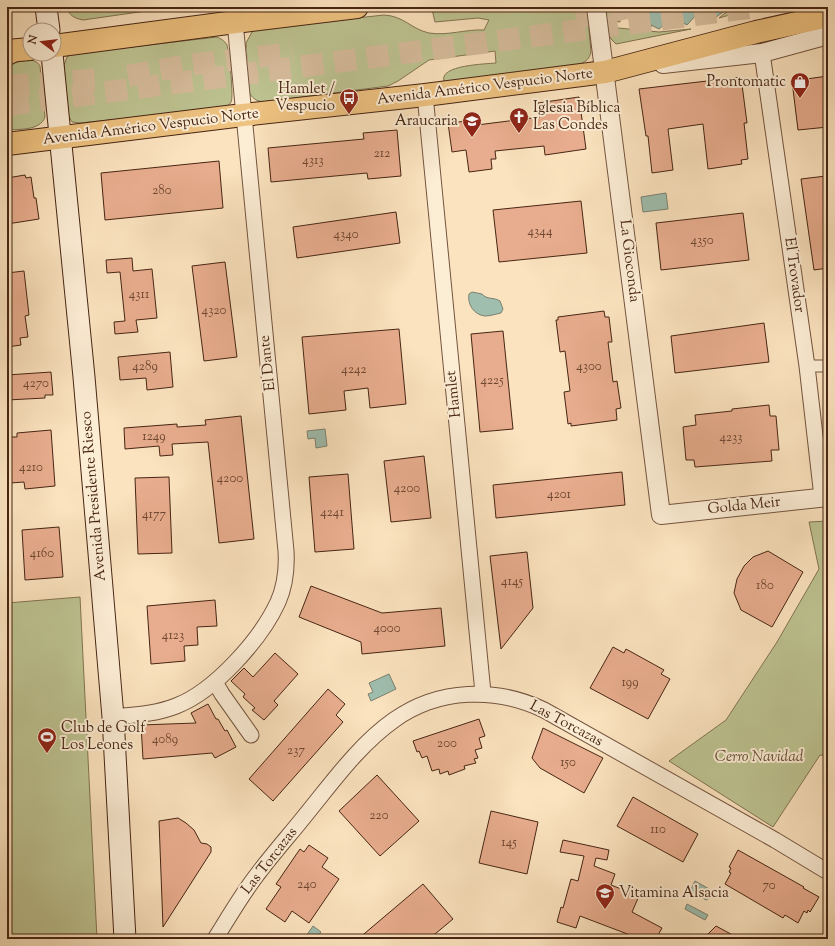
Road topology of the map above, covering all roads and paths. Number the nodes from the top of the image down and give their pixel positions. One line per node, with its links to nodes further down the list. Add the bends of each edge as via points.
1 (46, 7): 5 (main road)
2 (357, 7): 6 (main road)
3 (596, 7): 11 (street, La Gioconda)
4 (828, 16): 11 (main road, Avenida Américo Vespucio Norte, via 756,32)
5 (48, 22)
6 (234, 22): 8 (main road); 13 (street, El Dante)
7 (828, 35): 9 (street, Avenida Américo Vespucio Norte)
8 (62, 45)
9 (762, 53): 11 (street, Avenida Américo Vespucio Norte); 16 (street, El Trovador)
10 (53, 62): 14 (main road, Avenida Presidente Riesco)
11 (605, 72): 12 (main road, Avenida Américo Vespucio Norte); 19 (street, La Gioconda)
12 (425, 95): 13 (main road, Avenida Américo Vespucio Norte); 21 (street, Hamlet)
13 (243, 115): 14 (main road, Avenida Américo Vespucio Norte); 20 (street, El Dante, via 287,563 283,588 266,624)
14 (60, 137): 15 (main road, Avenida Américo Vespucio Norte); 22 (main road, Avenida Presidente Riesco)
15 (7, 144)
16 (806, 366): 17 (street); 18 (street, El Trovador)
17 (828, 366)
18 (825, 497): 19 (street, Golda Meir)
19 (661, 515)
20 (215, 682): 22 (street, El Dante, via 177,706 151,713); 23 (street)
21 (483, 693): 24 (street, Las Torcazas, via 515,699 544,710); 26 (street, Las Torcazas, via 450,697 424,704 395,719 383,729 342,770 252,882)
22 (113, 717): 25 (main road, Avenida Presidente Riesco)
23 (251, 735)
24 (828, 872)
25 (125, 939)
26 (215, 939)

